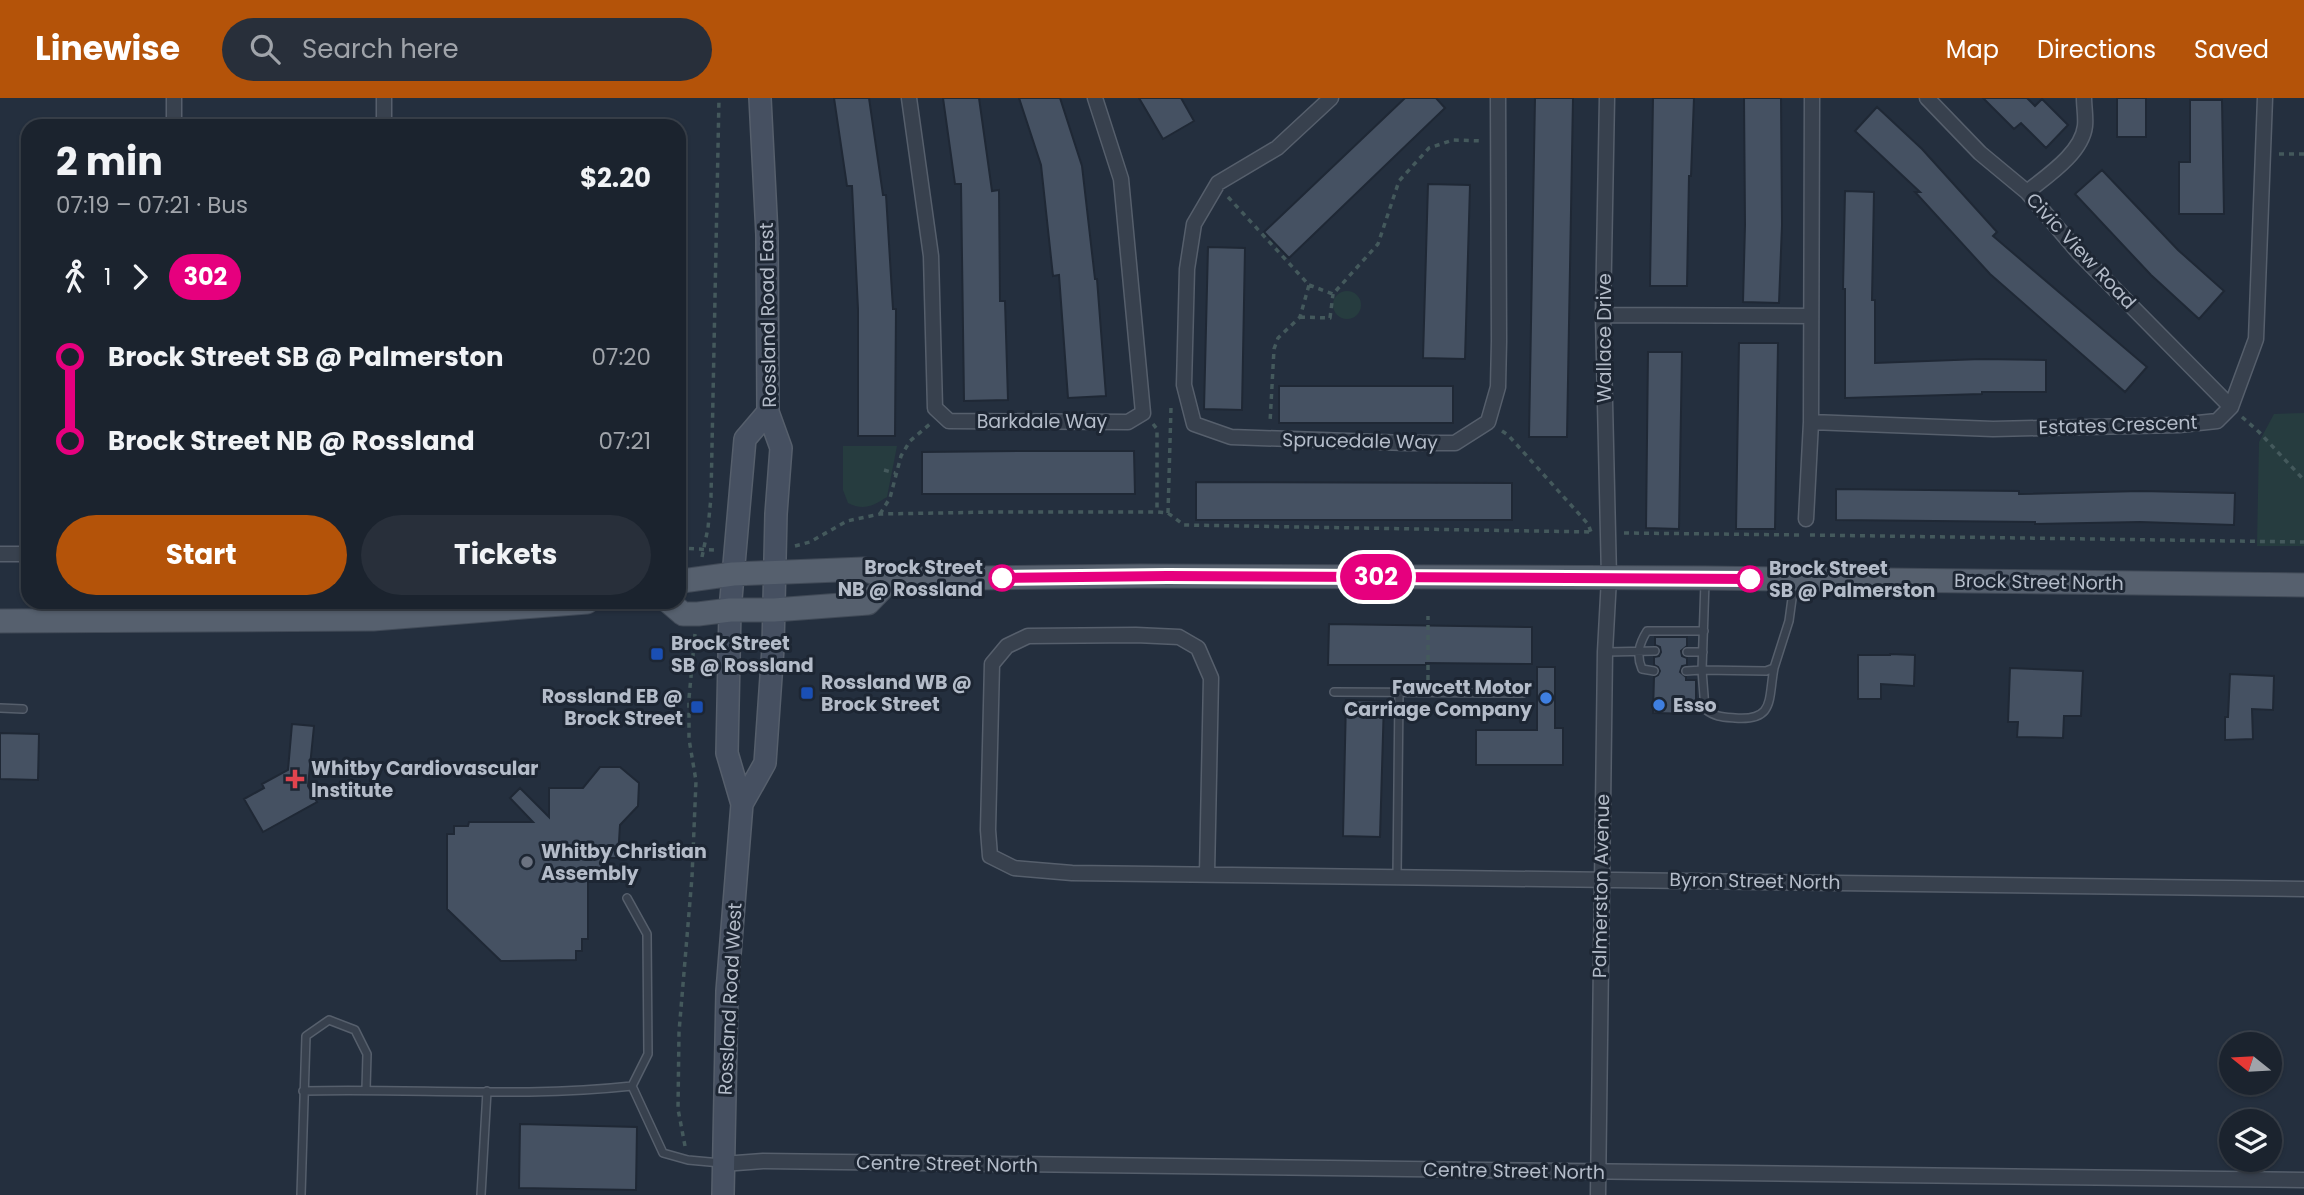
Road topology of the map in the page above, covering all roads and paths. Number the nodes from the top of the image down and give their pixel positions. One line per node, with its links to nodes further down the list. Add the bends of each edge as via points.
1 (174, 98): 14 (street)
2 (384, 98): 15 (street)
3 (719, 98): 46 (path, via 711,497)
4 (760, 98): 28 (main road, Rossland Road East, via 767,235)
5 (909, 98): 30 (street, via 931,256 935,408)
6 (1096, 98): 29 (street, via 1121,179)
7 (1499, 98): 16 (street)
8 (1607, 98): 23 (street, Wallace Drive)
9 (1812, 98): 24 (street)
10 (1927, 98): 20 (street, Civic View Road, via 1980,153)
11 (2084, 98): 20 (street, via 2085,128 2074,150)
12 (2265, 98): 17 (street)
13 (1326, 100): 19 (street, via 1277,148)
14 (174, 119)
15 (384, 119)
16 (1499, 141): 22 (path, via 1453,140 1429,148 1399,181 1378,244); 31 (street, via 1498,387)
17 (2263, 153): 18 (path); 27 (street, via 2256,340)
18 (2304, 154)
19 (1218, 183): 21 (path); 26 (street, Sprucedale Way, via 1194,224 1187,269)
20 (2027, 192): 27 (street, Civic View Road, via 2080,253)
21 (1309, 285): 22 (path); 25 (path)
22 (1333, 294): 25 (path, via 1330,318)
23 (1603, 315): 24 (street); 42 (street, Wallace Drive)
24 (1811, 316): 32 (street)
25 (1300, 317): 33 (path, via 1278,338 1274,349)
26 (1184, 385): 33 (street, Sprucedale Way, via 1194,424 1231,437); 38 (path, via 1171,407)
27 (2231, 407): 32 (street, Estates Crescent, via 2217,421 2179,425 1993,429); 36 (path)
28 (768, 412): 45 (main road, via 744,439); 49 (main road, Rossland Road East, via 781,448)
29 (1143, 413): 30 (street, Barkdale Way, via 1128,422 949,421); 37 (path, via 1157,429)
30 (941, 414): 35 (path, via 910,441)
31 (1488, 422): 33 (street, Sprucedale Way, via 1455,443); 41 (path, via 1508,435)
32 (1811, 422): 40 (street)
33 (1270, 439)
34 (884, 470): 35 (path)
35 (895, 473): 39 (path, via 890,498)
36 (2304, 480)
37 (1157, 512): 38 (path); 39 (path)
38 (1168, 513): 41 (path, via 1184,525)
39 (880, 514): 49 (path, via 847,521)
40 (1806, 519)
41 (1591, 532): 42 (path)
42 (1607, 533): 43 (path); 51 (street, Wallace Drive)
43 (2304, 542)
44 (686, 549): 46 (path)
45 (735, 549): 46 (path); 50 (main road)
46 (704, 550): 55 (path)
47 (0, 554): 48 (street)
48 (21, 554)
49 (776, 562): 50 (main road, Brock Street North); 53 (main road, Brock Street North, via 864,569); 61 (main road, Rossland Road East)
50 (733, 574): 55 (main road, Brock Street North); 60 (main road, Rossland Road West)
51 (1609, 578): 52 (main road, Brock Street North); 53 (main road, Brock Street North); 67 (street, Palmerston Avenue)
52 (1705, 578): 54 (main road, Brock Street North); 65 (lane)
53 (891, 579): 61 (main road, via 868,603)
54 (1795, 579): 56 (main road, Brock Street North); 71 (lane, via 1789,621)
55 (689, 581)
56 (2304, 585)
57 (408, 609): 59 (main road)
58 (677, 609): 62 (main road, via 683,614)
59 (383, 610): 64 (main road)
60 (730, 610): 61 (main road); 62 (main road); 81 (main road, Rossland Road West, via 727,753)
61 (774, 610): 81 (main road, Rossland Road West, via 765,763)
62 (698, 614): 91 (path, via 689,698 695,781 692,877 679,1032 678,1110)
63 (1428, 616): 76 (path)
64 (0, 621)
65 (1704, 631): 66 (lane, via 1647,631); 70 (lane)
66 (1638, 651): 67 (lane); 68 (lane); 73 (lane, via 1642,669)
67 (1605, 652): 84 (street, Palmerston Avenue)
68 (1655, 652)
69 (1687, 652): 70 (lane)
70 (1703, 652): 72 (lane)
71 (1774, 668): 72 (lane); 72 (lane, via 1767,709 1749,719 1715,717 1704,709)
72 (1702, 670): 74 (lane)
73 (1654, 671)
74 (1686, 671)
75 (1334, 692): 78 (lane)
76 (1428, 692): 77 (lane); 78 (lane)
77 (1523, 693)
78 (1399, 694): 83 (lane)
79 (0, 708): 80 (lane)
80 (23, 709)
81 (742, 804): 92 (main road, Rossland Road West, via 727,991)
82 (1207, 874): 82 (street, Byron Street North, via 1072,873 1014,868 990,856 992,664 1007,646 1028,636 1123,635 1179,637 1198,648 1211,678); 83 (street, Byron Street North)
83 (1396, 876): 84 (street, Byron Street North)
84 (1601, 880): 85 (street, Byron Street North); 93 (street, Palmerston Avenue)
85 (2304, 889)
86 (627, 898): 87 (lane, via 647,934 648,1054)
87 (632, 1086): 90 (lane, via 577,1092); 91 (lane, via 663,1153)
88 (366, 1089): 89 (lane); 89 (lane, via 367,1054 355,1030 329,1020 306,1036); 90 (lane)
89 (303, 1091): 95 (lane)
90 (486, 1091): 96 (lane)
91 (688, 1160): 92 (lane)
92 (723, 1164): 93 (street, Centre Street North); 97 (main road, Rossland Road West)
93 (1598, 1172): 94 (street, Centre Street North); 98 (street, Palmerston Avenue)
94 (2304, 1180)
95 (301, 1195)
96 (481, 1195)
97 (723, 1195)
98 (1598, 1195)

